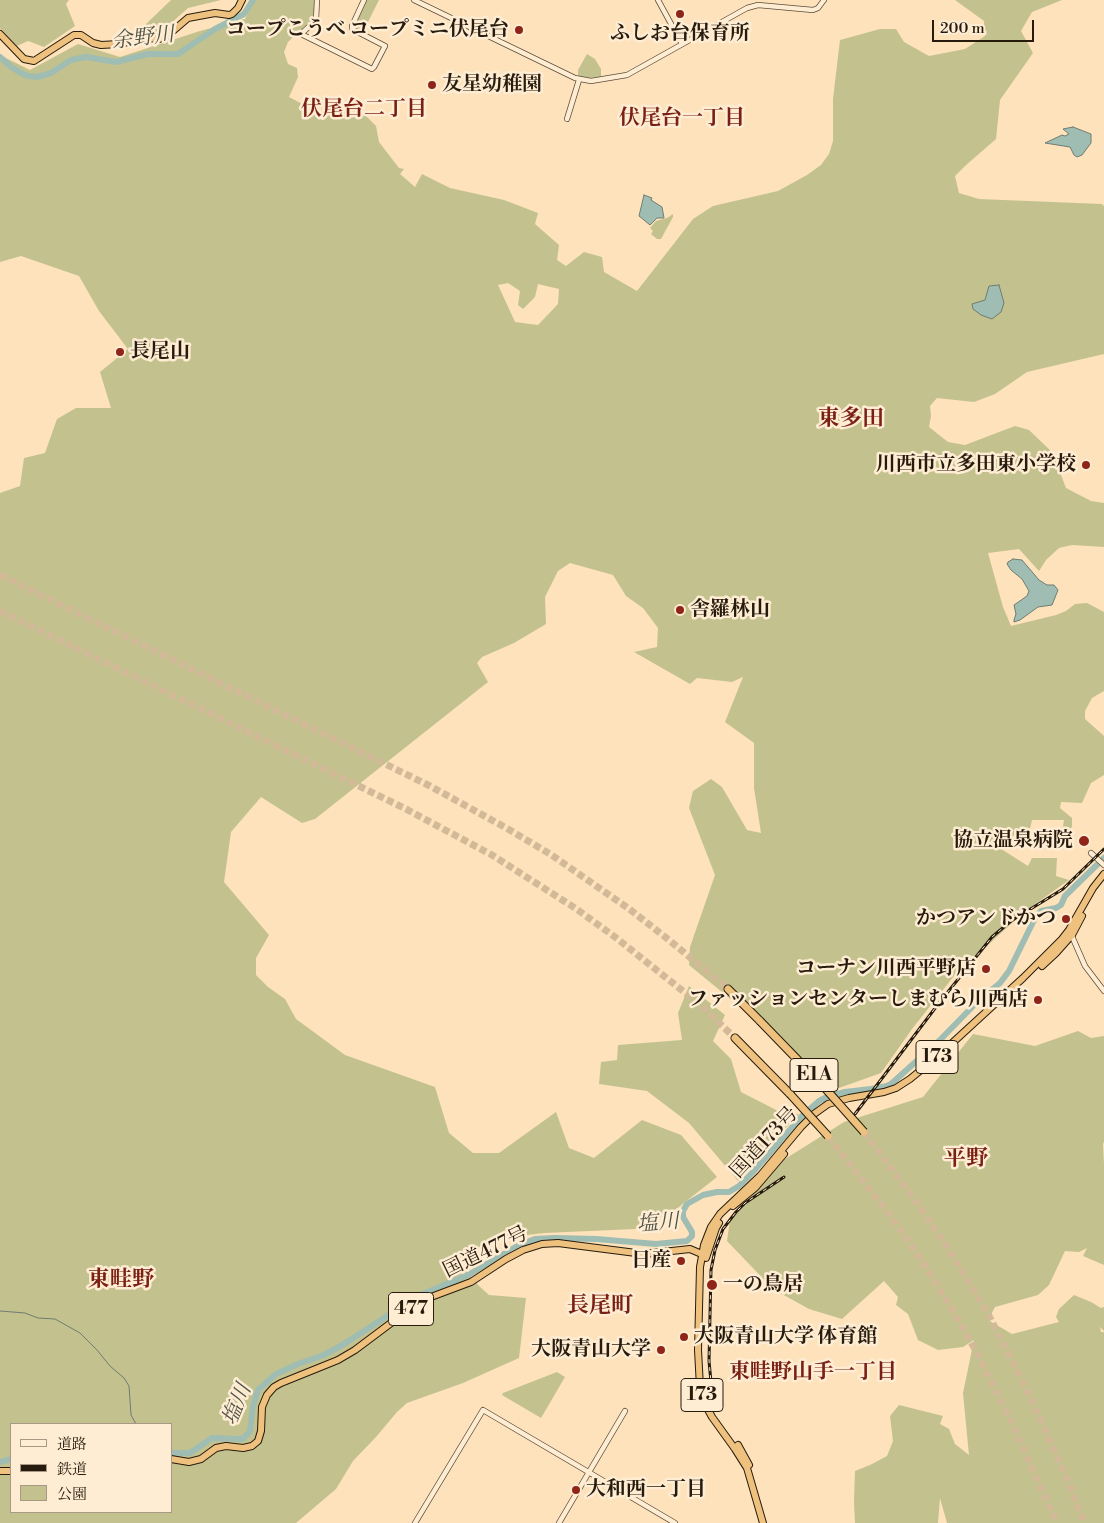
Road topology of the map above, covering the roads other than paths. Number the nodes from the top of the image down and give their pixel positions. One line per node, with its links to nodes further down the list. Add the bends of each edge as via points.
1 (242, 0): 7 (highway, via 232,14 215,13 188,18 159,39 101,45 74,35 34,61 24,59)
2 (317, 0): 3 (street, via 316,20 300,34 372,69 385,46 352,29)
3 (364, 0)
4 (414, 0): 9 (street)
5 (658, 0): 8 (street)
6 (824, 0): 8 (street, via 813,10 758,4)
7 (0, 34)
8 (682, 44): 9 (street, via 628,75)
9 (579, 80): 10 (street)
10 (567, 119)
11 (1092, 853): 12 (street)
12 (1104, 865)
13 (1104, 874): 15 (highway, 国道173号 / 173, via 1093,888)
14 (1104, 880): 15 (highway, 国道173号 / 173)
15 (1070, 933): 17 (street, via 1086,966); 21 (highway, 国道173号 / 173, via 910,1079 884,1092 828,1104 814,1114 760,1176 720,1214 711,1227)
16 (728, 989): 19 (highway, E1A, bridge, via 824,1086)
17 (1104, 991)
18 (736, 1038): 20 (highway, E1A, bridge)
19 (864, 1132)
20 (828, 1136)
21 (704, 1255): 23 (highway, 国道477号 / 477, via 690,1249 644,1254 558,1243 524,1250 471,1282 431,1297 338,1360 274,1387 262,1407 261,1431 258,1441 252,1446 216,1448 201,1459 189,1462); 28 (highway, 国道173号 / 173, via 700,1267 700,1387 712,1417 747,1468); 29 (highway, 国道173号 / 173, via 702,1382 713,1412 752,1470)
22 (625, 1411): 24 (street)
23 (172, 1459)
24 (589, 1472): 25 (street, via 482,1410); 26 (street); 27 (street)
25 (415, 1523)
26 (559, 1523)
27 (675, 1523)
28 (763, 1523)
29 (767, 1523)

